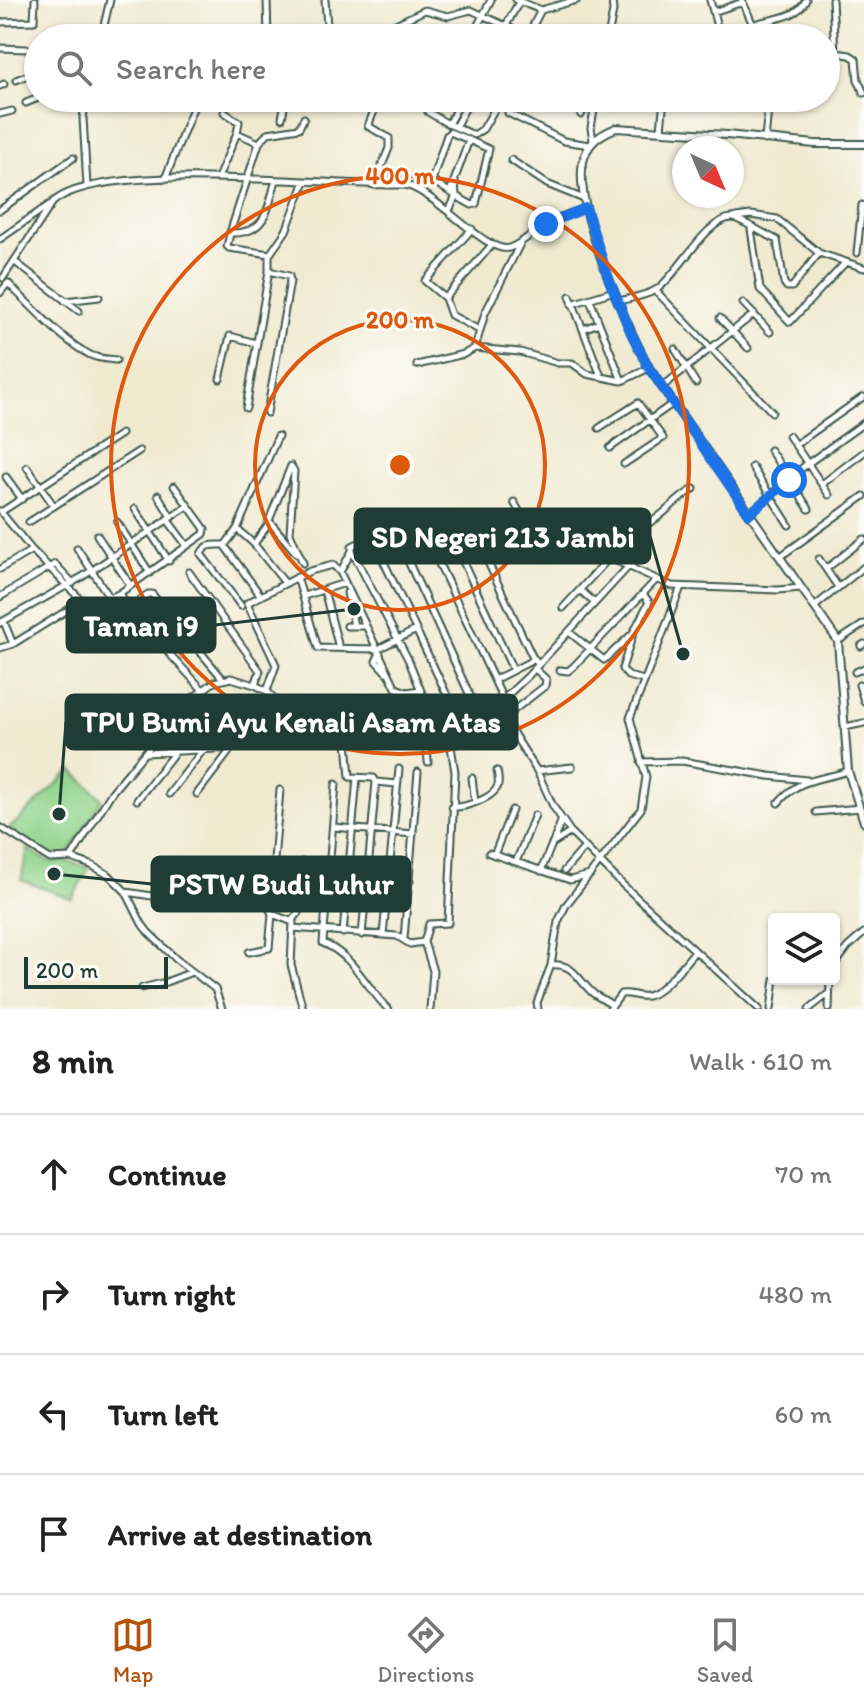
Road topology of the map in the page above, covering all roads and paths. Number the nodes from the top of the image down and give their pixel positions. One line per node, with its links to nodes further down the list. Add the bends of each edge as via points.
1 (35, 0): 16 (street, via 34,21)
2 (110, 0): 17 (street)
3 (267, 0): 18 (street)
4 (325, 0): 19 (street)
5 (491, 0): 15 (street)
6 (577, 0): 13 (street)
7 (612, 0): 25 (street)
8 (710, 0): 14 (street)
9 (806, 0): 28 (street, via 794,14)
10 (518, 1): 13 (street); 23 (street)
11 (743, 1): 14 (street); 27 (street)
12 (834, 1): 29 (street)
13 (541, 10): 24 (street)
14 (713, 12): 26 (street)
15 (483, 15): 20 (street, via 471,10 448,16 422,10); 21 (street); 22 (street)
16 (0, 22)
17 (104, 24)
18 (268, 24)
19 (327, 24)
20 (394, 24)
21 (478, 24)
22 (501, 24)
23 (506, 24)
24 (535, 24)
25 (611, 24)
26 (718, 24)
27 (753, 24)
28 (757, 24)
29 (833, 24)
30 (0, 48): 31 (street)
31 (24, 49)
32 (840, 54): 35 (street, via 856,59)
33 (24, 76): 34 (street)
34 (16, 80)
35 (864, 93)
36 (12, 111): 51 (street)
37 (84, 112): 71 (street)
38 (191, 112): 66 (street)
39 (224, 112): 57 (street, via 239,122)
40 (283, 112): 53 (street)
41 (374, 112): 70 (street, via 368,126 389,138)
42 (428, 112): 55 (street)
43 (458, 112): 55 (street)
44 (462, 112): 55 (street)
45 (492, 112): 55 (street, via 478,134)
46 (583, 112): 52 (street)
47 (592, 112): 60 (street)
48 (663, 112): 56 (street)
49 (768, 112): 59 (street)
50 (508, 113): 60 (street, via 564,141)
51 (0, 114)
52 (581, 115)
53 (282, 118)
54 (304, 118): 61 (street, via 299,128 268,133)
55 (452, 126)
56 (661, 130): 59 (street); 60 (street, via 616,128)
57 (237, 133): 61 (street); 65 (street)
58 (469, 140): 72 (street); 72 (street, via 447,135 433,177); 72 (street, via 489,149 478,200 472,205)
59 (765, 140): 62 (street)
60 (592, 142): 74 (street, via 583,161)
61 (259, 143): 67 (street)
62 (864, 144)
63 (73, 158): 77 (street)
64 (511, 160): 74 (street, via 547,184)
65 (218, 178): 66 (street); 67 (street)
66 (165, 179): 71 (street)
67 (246, 179): 68 (street); 82 (street)
68 (276, 180): 69 (street); 82 (street, via 258,228)
69 (305, 181): 70 (street); 88 (street, via 286,231)
70 (374, 185): 78 (street, via 411,186)
71 (87, 186): 73 (street)
72 (453, 194): 78 (street)
73 (59, 197): 83 (street); 89 (street)
74 (584, 199): 76 (street)
75 (862, 205): 87 (street)
76 (586, 208): 84 (street, via 546,224); 95 (street)
77 (0, 210)
78 (449, 211): 81 (street)
79 (735, 218): 80 (street); 86 (street, via 777,219); 96 (street, via 707,232)
80 (750, 228): 86 (street, via 777,240 789,288); 90 (street, via 760,289 786,320 795,319)
81 (472, 229): 85 (street); 100 (street, via 425,279)
82 (230, 233): 88 (street, via 229,248)
83 (0, 239)
84 (520, 243): 85 (street); 111 (street)
85 (491, 246): 100 (street)
86 (819, 253): 90 (street)
87 (861, 253): 91 (street)
88 (269, 255): 93 (street)
89 (15, 262): 94 (street); 102 (street)
90 (845, 263): 91 (street)
91 (856, 265): 92 (street)
92 (864, 268)
93 (269, 271): 114 (street); 132 (street, via 285,274 290,281)
94 (4, 278): 97 (street); 119 (street, via 85,352)
95 (615, 290): 101 (street); 103 (street)
96 (655, 290): 103 (street); 115 (street)
97 (0, 293)
98 (570, 296): 105 (street)
99 (99, 297): 102 (street)
100 (445, 298): 111 (street, via 451,315)
101 (590, 300): 105 (street); 109 (street)
102 (65, 301): 106 (street)
103 (619, 301): 121 (street)
104 (743, 303): 107 (street)
105 (572, 304): 110 (street)
106 (79, 311)
107 (755, 315): 112 (street); 113 (street)
108 (720, 318): 112 (street)
109 (599, 323): 110 (street); 125 (street)
110 (583, 329): 123 (street)
111 (479, 330): 116 (street)
112 (733, 332): 115 (street); 117 (street)
113 (770, 332)
114 (256, 343): 124 (street, via 230,336); 130 (street)
115 (711, 347): 122 (street); 131 (street)
116 (475, 348): 120 (street); 123 (street, via 572,363)
117 (748, 348)
118 (675, 349): 122 (street)
119 (116, 360)
120 (417, 365)
121 (649, 368): 125 (street); 127 (street)
122 (686, 368): 126 (street); 127 (street)
123 (601, 376): 125 (street)
124 (220, 379)
125 (622, 381)
126 (696, 383)
127 (661, 387): 129 (street)
128 (863, 397): 139 (street)
129 (672, 404): 133 (street); 165 (street)
130 (246, 408)
131 (772, 412)
132 (267, 413)
133 (650, 420): 135 (street, via 638,403); 140 (street); 144 (street, via 663,438)
134 (864, 423): 145 (street)
135 (599, 428)
136 (121, 434): 152 (street)
137 (278, 436): 172 (street)
138 (789, 436): 139 (street)
139 (795, 445): 145 (street)
140 (610, 448)
141 (770, 450): 149 (street)
142 (139, 451): 160 (street)
143 (864, 452): 150 (street)
144 (624, 464)
145 (807, 464): 149 (street); 150 (street)
146 (27, 467): 152 (street)
147 (752, 467): 155 (street)
148 (6, 477): 158 (street)
149 (789, 480): 155 (street); 163 (street)
150 (822, 484): 156 (street)
151 (174, 486): 161 (street)
152 (40, 487): 158 (street); 160 (street)
153 (694, 489): 171 (street, via 654,521)
154 (158, 495): 166 (street)
155 (770, 495): 165 (street); 170 (street)
156 (829, 495)
157 (864, 496): 188 (street)
158 (22, 499): 164 (street)
159 (514, 502): 185 (street, via 536,541)
160 (54, 506): 167 (street)
161 (188, 506): 166 (street); 181 (street, via 205,531)
162 (135, 509): 173 (street)
163 (809, 509)
164 (0, 511): 186 (street)
165 (749, 514): 188 (street)
166 (169, 518): 173 (street); 181 (street)
167 (29, 522)
168 (117, 522): 179 (street)
169 (268, 523): 178 (street); 193 (street, via 275,524); 193 (street, via 291,466 290,533)
170 (789, 525)
171 (621, 528): 185 (street); 195 (street)
172 (237, 529): 178 (street); 180 (street)
173 (149, 532): 179 (street); 192 (street)
174 (97, 535): 189 (street)
175 (477, 539): 244 (street)
176 (864, 539): 198 (street)
177 (454, 542): 246 (street)
178 (254, 544): 206 (street)
179 (131, 545): 189 (street); 203 (street)
180 (224, 545): 217 (street); 223 (street, via 214,543 201,554)
181 (187, 546): 192 (street)
182 (431, 547): 250 (street)
183 (77, 548): 199 (street)
184 (402, 548): 262 (street)
185 (586, 548): 190 (street)
186 (32, 550): 194 (street); 197 (street)
187 (352, 551): 202 (street); 232 (street, via 354,544 372,539); 236 (street)
188 (781, 556): 212 (street)
189 (111, 558): 199 (street); 209 (street)
190 (609, 558): 195 (street); 214 (street)
191 (819, 559): 198 (street)
192 (169, 561): 203 (street)
193 (303, 563): 200 (street)
194 (48, 567): 208 (street, via 57,564); 219 (street)
195 (630, 567): 205 (street); 222 (street)
196 (864, 567): 211 (street)
197 (0, 569)
198 (826, 569): 211 (street)
199 (92, 571): 208 (street); 220 (street)
200 (310, 571): 202 (street, via 333,565); 204 (street)
201 (189, 572): 252 (street, via 260,671)
202 (340, 572): 207 (street)
203 (150, 573): 209 (street)
204 (297, 577): 206 (street); 218 (street)
205 (656, 580): 210 (street); 216 (street)
206 (285, 583): 217 (street)
207 (345, 583): 213 (street); 230 (street); 231 (street)
208 (70, 584): 221 (street); 227 (street)
209 (130, 585): 215 (street)
210 (681, 587): 212 (street); 251 (street)
211 (838, 587): 224 (street)
212 (801, 588): 224 (street)
213 (324, 590): 218 (street); 241 (street)
214 (580, 590): 222 (street); 225 (street)
215 (120, 593): 220 (street); 226 (street)
216 (643, 594): 235 (street, via 649,602); 242 (street)
217 (261, 596): 223 (street)
218 (304, 596): 241 (street, via 317,647)
219 (0, 597)
220 (110, 598): 221 (street, via 90,609)
221 (82, 601): 238 (street)
222 (595, 603): 234 (street)
223 (244, 604): 256 (street, via 276,665)
224 (814, 607): 237 (street)
225 (563, 608)
226 (129, 610): 233 (street, via 152,594); 239 (street)
227 (2, 623): 238 (street)
228 (864, 624): 237 (street)
229 (347, 626): 230 (street)
230 (354, 626): 231 (street)
231 (366, 626): 243 (street)
232 (416, 630): 236 (street); 258 (street)
233 (182, 631): 239 (street); 249 (street)
234 (569, 632): 242 (street); 244 (street)
235 (633, 633): 242 (street, via 604,660); 251 (street, via 622,669)
236 (398, 640): 243 (street); 255 (street)
237 (838, 641): 268 (street)
238 (13, 644): 240 (street)
239 (166, 646): 254 (street)
240 (0, 648)
241 (339, 648): 243 (street)
242 (590, 650): 247 (street, via 568,671)
243 (379, 651): 255 (street, via 376,661 399,691)
244 (536, 664): 246 (street); 257 (street); 266 (street, via 545,686)
245 (864, 668): 248 (street)
246 (513, 670): 250 (street)
247 (560, 670)
248 (855, 672)
249 (223, 679): 252 (street); 254 (street)
250 (494, 680): 257 (street)
251 (644, 680): 274 (street, via 630,718)
252 (255, 685): 256 (street)
253 (859, 685): 259 (street)
254 (202, 689): 272 (street)
255 (420, 690): 261 (street)
256 (267, 691): 269 (street, via 317,737)
257 (503, 699): 260 (street)
258 (449, 700): 261 (street); 263 (street)
259 (864, 701)
260 (496, 706): 262 (street); 266 (street)
261 (428, 709): 265 (street)
262 (478, 713): 263 (street)
263 (456, 714): 264 (street)
264 (446, 715): 265 (street); 293 (street, via 455,772)
265 (428, 716): 269 (street); 273 (street)
266 (505, 717): 278 (street)
267 (864, 723): 268 (street)
268 (844, 727): 279 (street)
269 (346, 730): 281 (street, via 349,774)
270 (204, 749): 271 (street); 288 (street); 289 (street, via 232,748)
271 (176, 751): 272 (street); 290 (street)
272 (146, 753): 309 (street, via 104,802)
273 (428, 762)
274 (641, 762): 283 (street, via 682,761); 312 (street, via 646,777 641,809)
275 (572, 767): 278 (street)
276 (399, 769): 286 (street)
277 (497, 771): 291 (street, via 494,792)
278 (537, 771): 298 (street)
279 (848, 771): 283 (street); 294 (street)
280 (418, 772): 306 (street)
281 (357, 778): 284 (street); 302 (street)
282 (472, 778): 291 (street)
283 (807, 780): 292 (street)
284 (376, 782): 286 (street); 303 (street)
285 (336, 784): 301 (street)
286 (397, 784): 304 (street)
287 (280, 790): 322 (street)
288 (169, 794)
289 (197, 794)
290 (137, 800)
291 (475, 802): 293 (street)
292 (778, 803)
293 (452, 807): 331 (street, via 448,922 426,926)
294 (860, 808): 296 (street); 299 (street)
295 (512, 810): 311 (street, via 491,854)
296 (816, 812)
297 (535, 815): 311 (street)
298 (562, 819): 305 (street); 307 (street)
299 (864, 822)
300 (0, 827): 309 (street, via 50,859)
301 (333, 827): 302 (street); 315 (street)
302 (351, 828): 303 (street); 316 (street)
303 (370, 829): 304 (street); 317 (street)
304 (392, 831): 306 (street); 319 (street)
305 (571, 832): 307 (street); 308 (street)
306 (413, 834): 320 (street)
307 (552, 844): 313 (street)
308 (585, 847): 312 (street); 314 (street)
309 (71, 858): 321 (street, via 101,870)
310 (302, 862): 323 (street, via 298,914)
311 (516, 862): 313 (street)
312 (601, 863): 318 (street); 332 (street)
313 (541, 871): 318 (street, via 570,880)
314 (564, 871)
315 (329, 874): 316 (street); 325 (street)
316 (347, 874): 317 (street); 326 (street)
317 (368, 875): 319 (street); 328 (street)
318 (591, 875): 335 (street, via 558,922)
319 (388, 879): 320 (street); 329 (street)
320 (410, 881): 330 (street)
321 (126, 892): 322 (street, via 165,898 231,897); 336 (street, via 142,924)
322 (271, 910): 323 (street); 333 (street, via 269,948)
323 (292, 920): 324 (street)
324 (293, 928): 325 (street); 343 (street, via 291,965)
325 (324, 931): 326 (street); 344 (street, via 323,944 347,958)
326 (343, 933): 328 (street)
327 (864, 933): 334 (street)
328 (362, 935): 329 (street)
329 (383, 935): 330 (street)
330 (404, 938): 331 (street, via 410,944)
331 (424, 942): 345 (street, via 433,971)
332 (695, 951): 341 (street, via 652,994 625,992); 347 (street)
333 (249, 952)
334 (840, 958)
335 (551, 965): 341 (street, via 570,967); 346 (street)
336 (193, 971): 339 (street); 342 (street, via 215,989)
337 (774, 985): 348 (street)
338 (829, 985): 340 (street)
339 (142, 988)
340 (828, 993): 349 (street); 350 (street)
341 (611, 1007)
342 (222, 1009)
343 (303, 1009)
344 (388, 1009)
345 (430, 1009)
346 (538, 1009)
347 (759, 1009)
348 (771, 1009)
349 (809, 1009)
350 (829, 1009)

